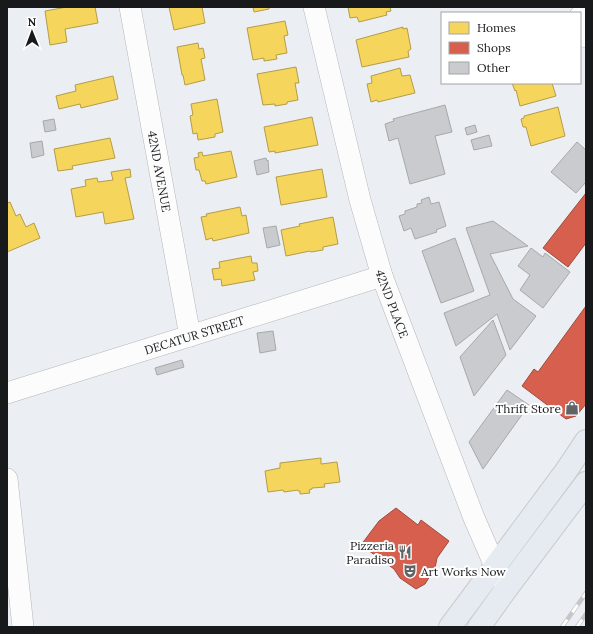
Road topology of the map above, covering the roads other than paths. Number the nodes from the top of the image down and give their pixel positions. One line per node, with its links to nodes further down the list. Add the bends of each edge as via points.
1 (130, 7): 6 (street, 42ND AVENUE)
2 (314, 7): 5 (street, 42ND PLACE, via 358,192)
3 (581, 18): 4 (street)
4 (586, 37)
5 (382, 276): 6 (street, DECATUR STREET); 11 (street, 42ND PLACE)
6 (190, 336): 7 (street, DECATUR STREET)
7 (7, 393)
8 (586, 441): 11 (main road)
9 (7, 479): 13 (street)
10 (586, 483): 12 (main road)
11 (495, 566): 12 (street, 42ND PLACE); 14 (main road)
12 (507, 588): 15 (main road)
13 (23, 627)
14 (450, 627)
15 (479, 627)

